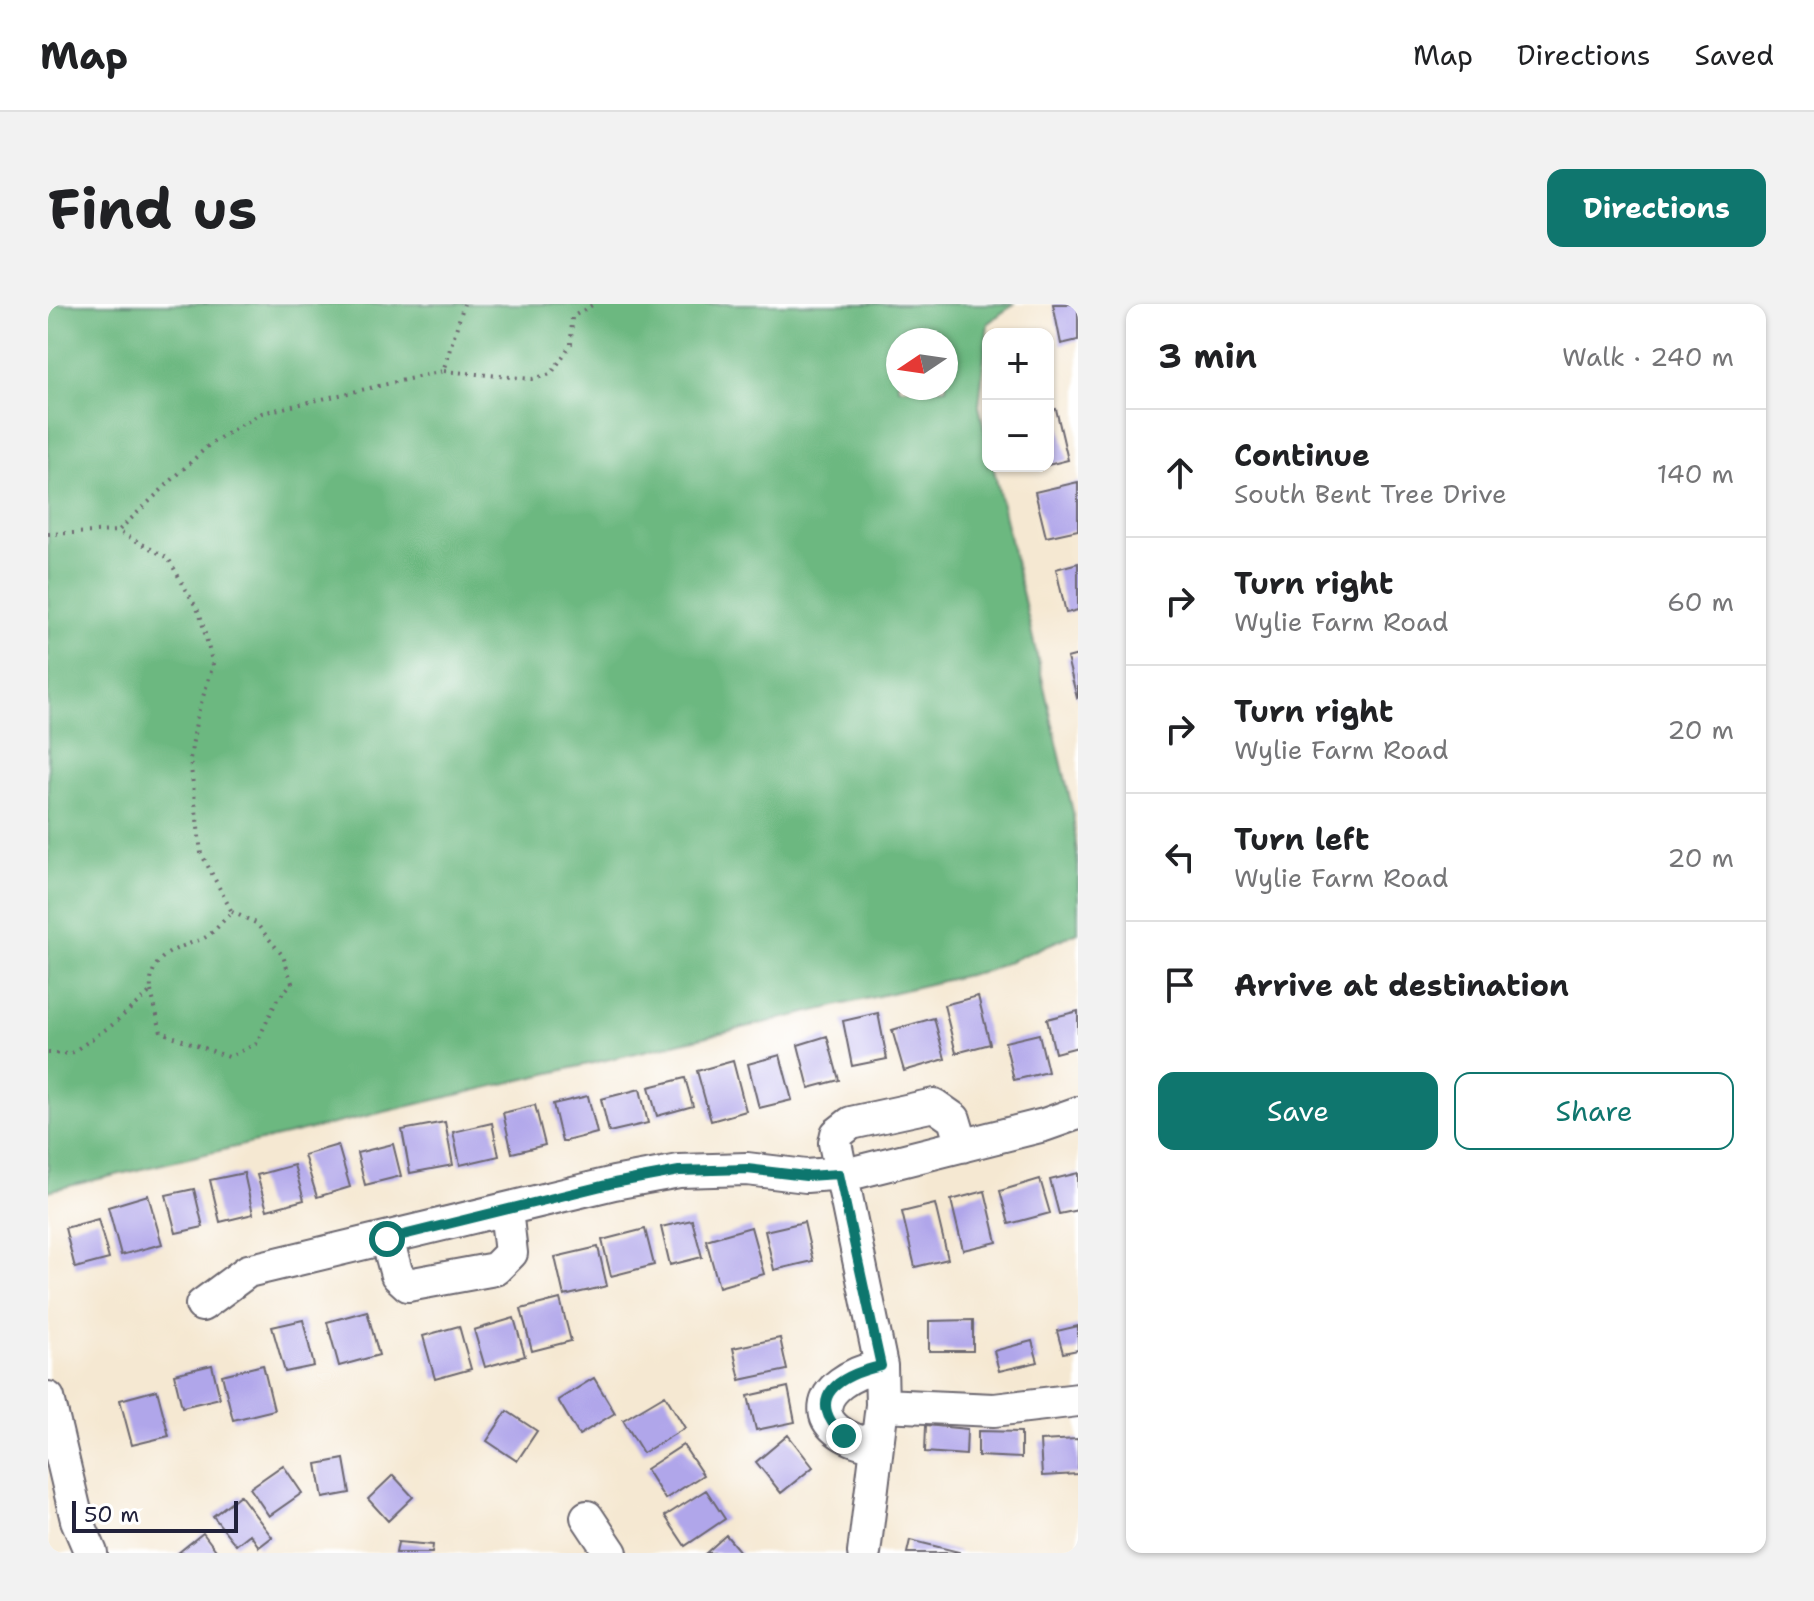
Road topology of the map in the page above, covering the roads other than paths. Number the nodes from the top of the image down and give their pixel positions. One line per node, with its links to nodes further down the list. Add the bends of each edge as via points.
1 (1078, 1113): 2 (street)
2 (962, 1146): 3 (street); 3 (street, via 954,1119 941,1107 926,1105 843,1127 835,1143)
3 (839, 1174): 4 (street, via 679,1171); 7 (street)
4 (506, 1210): 5 (street); 5 (street, via 511,1253 495,1269 408,1285 394,1268)
5 (387, 1239): 6 (street, via 248,1271)
6 (202, 1305)
7 (881, 1366): 10 (street); 11 (street, via 839,1382 826,1404 828,1417 844,1436)
8 (48, 1398): 13 (street, via 77,1520)
9 (1078, 1400): 10 (street, via 994,1410)
10 (882, 1405): 11 (street)
11 (877, 1446): 15 (street)
12 (587, 1517): 14 (street)
13 (91, 1553)
14 (611, 1553)
15 (864, 1553)

